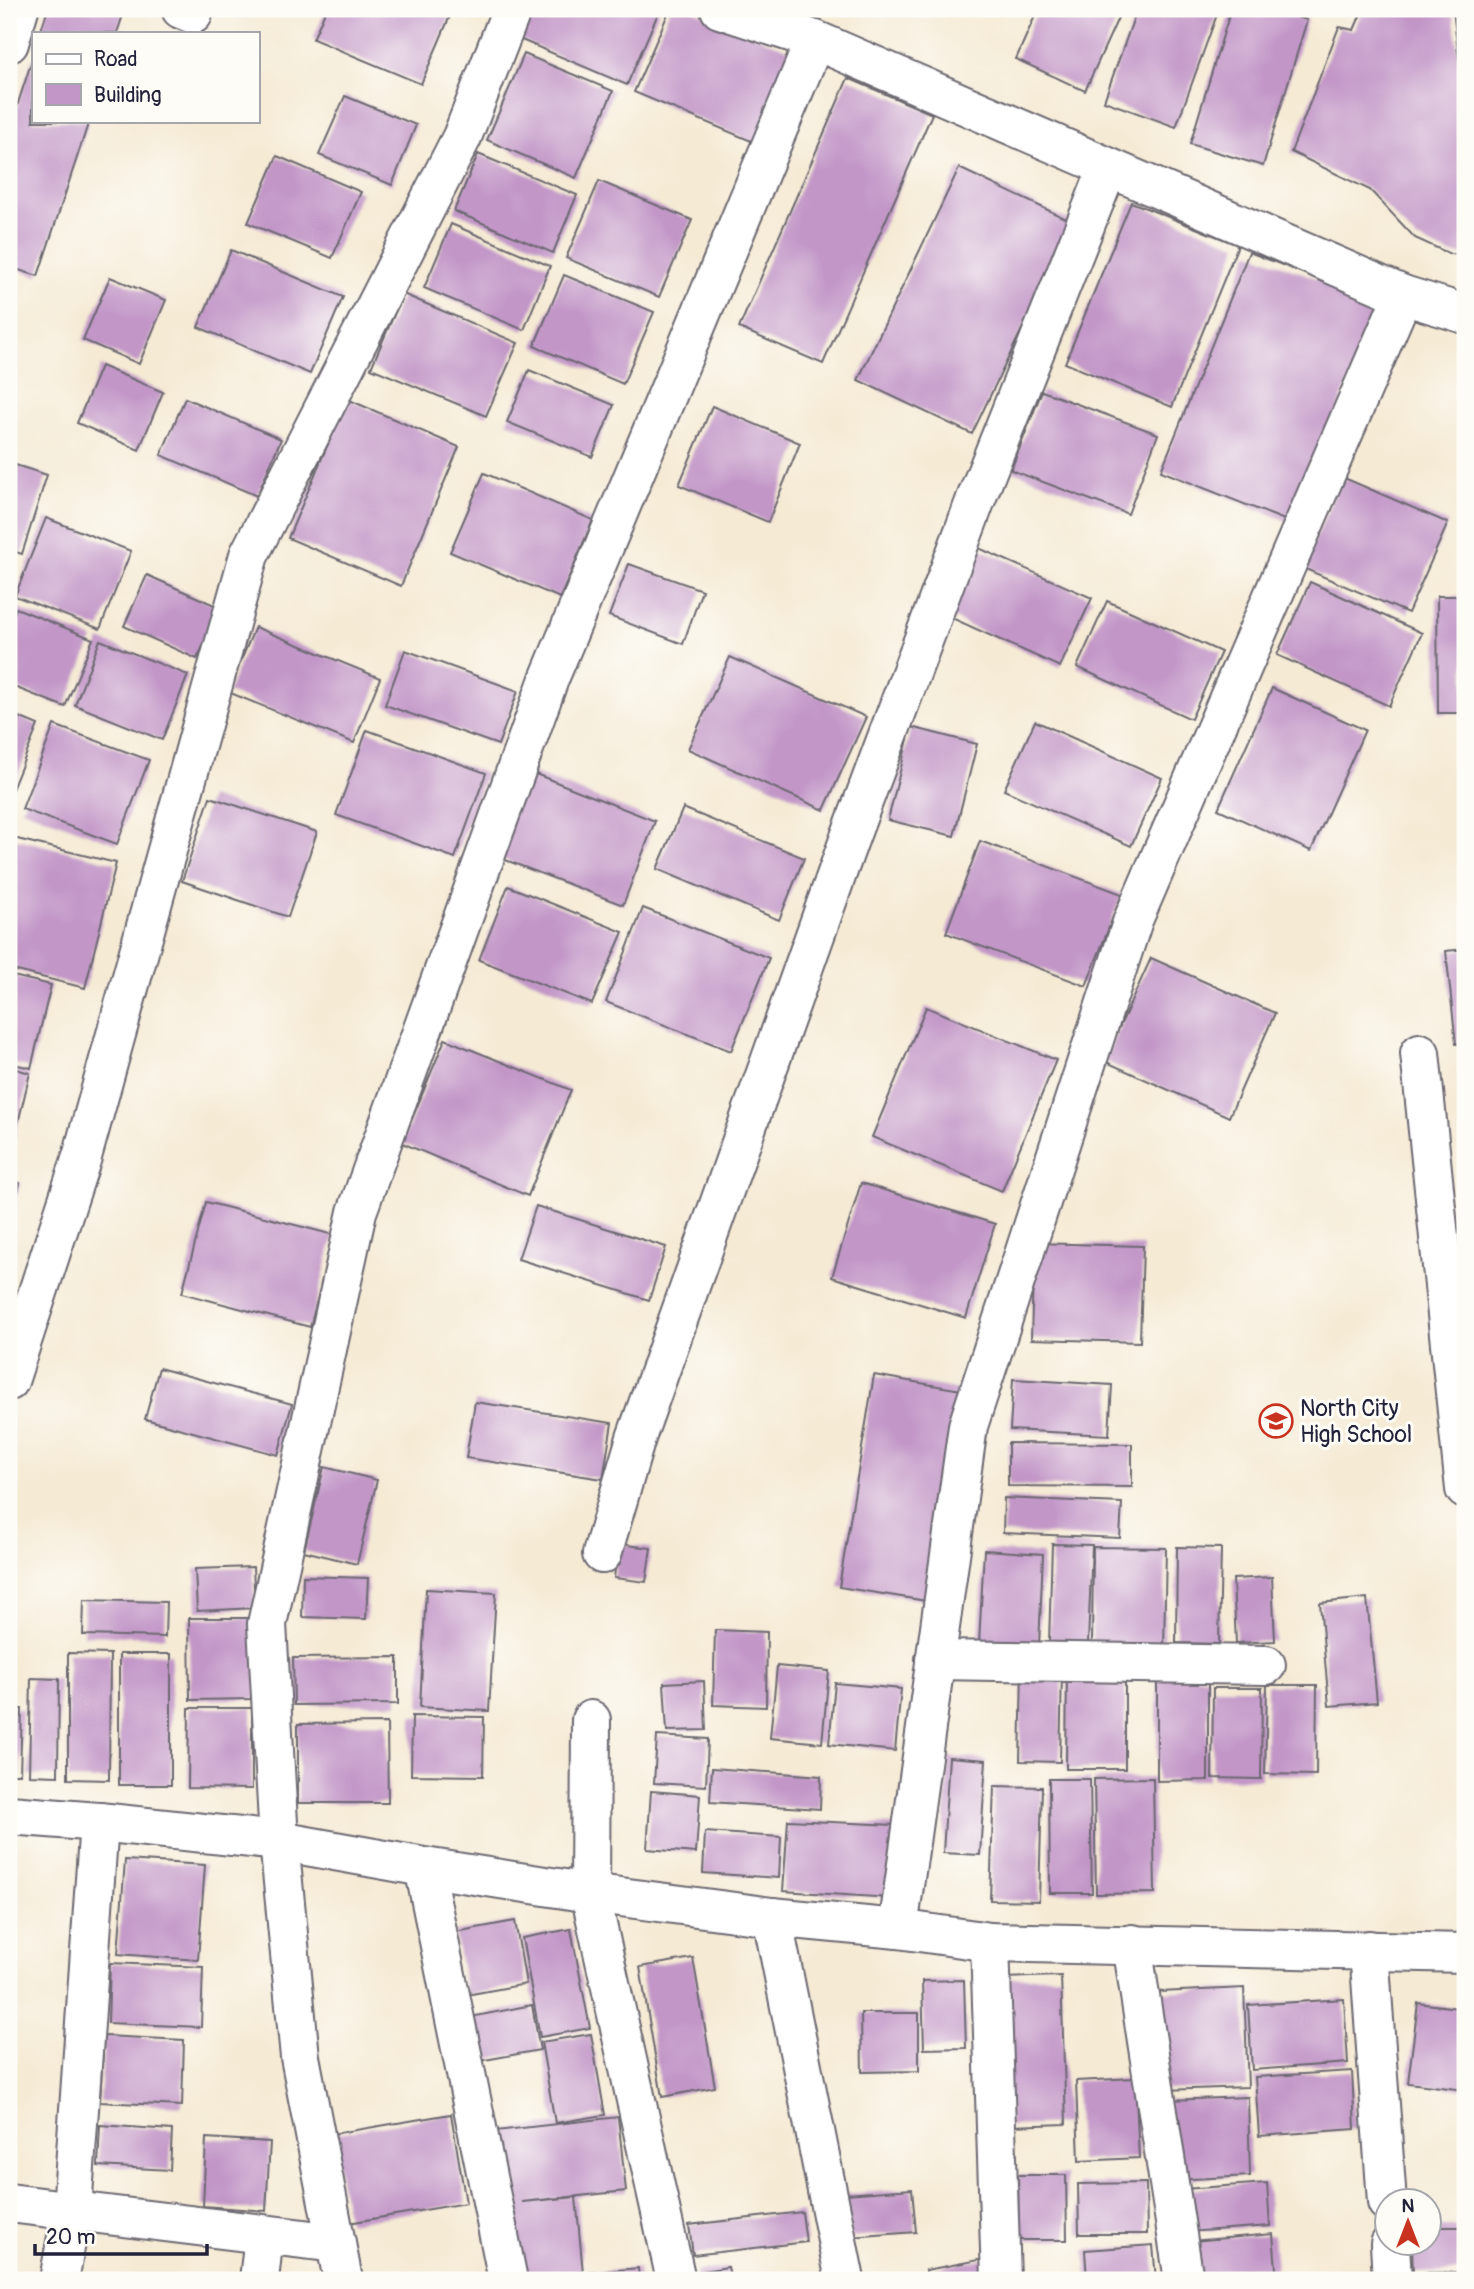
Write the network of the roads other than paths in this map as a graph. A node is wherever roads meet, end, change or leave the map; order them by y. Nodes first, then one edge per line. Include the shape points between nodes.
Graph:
1 (19, 9) edge
2 (512, 9) edge
3 (720, 9) edge
4 (815, 40) junction
5 (9, 43) edge
6 (1108, 168) junction
7 (1403, 295) junction
8 (1465, 314) edge
9 (1420, 1053) dead end
10 (1457, 1338) edge
11 (9, 1381) edge
12 (1465, 1489) edge
13 (601, 1554) dead end
14 (935, 1660) junction
15 (1266, 1665) dead end
16 (592, 1720) dead end
17 (9, 1815) edge
18 (99, 1822) junction
19 (279, 1841) junction
20 (424, 1867) junction
21 (590, 1893) junction
22 (772, 1917) junction
23 (898, 1929) junction
24 (990, 1942) junction
25 (1132, 1944) junction
26 (1369, 1950) junction
27 (1465, 1953) edge
28 (1386, 2188) edge
29 (9, 2203) edge
30 (72, 2210) junction
31 (264, 2235) junction
32 (336, 2243) junction
33 (1391, 2258) edge
34 (59, 2280) edge
35 (260, 2280) edge
36 (343, 2280) edge
37 (509, 2280) edge
38 (676, 2280) edge
39 (845, 2280) edge
40 (1001, 2280) edge
41 (1184, 2280) edge
42 (1392, 2280) edge

1 - 5 street
2 - 11 street via 462,136 249,555 82,1157
3 - 4 street
4 - 6 street
4 - 19 street via 549,679 357,1212 267,1624
6 - 7 street
6 - 13 street via 976,499 850,837 636,1438
7 - 8 street
7 - 14 street via 1133,920 968,1426
9 - 10 street
10 - 12 street
14 - 15 street
14 - 23 street
16 - 21 street
17 - 18 street
18 - 19 street
18 - 30 street
19 - 20 street
19 - 32 street via 300,2057
20 - 21 street
20 - 37 street
21 - 22 street
21 - 38 street
22 - 23 street
22 - 39 street
23 - 24 street
24 - 25 street
24 - 40 street
25 - 26 street
25 - 41 street
26 - 27 street
26 - 28 street
29 - 30 street
30 - 31 street
30 - 34 street
31 - 32 street
31 - 35 street
32 - 36 street
33 - 42 street

